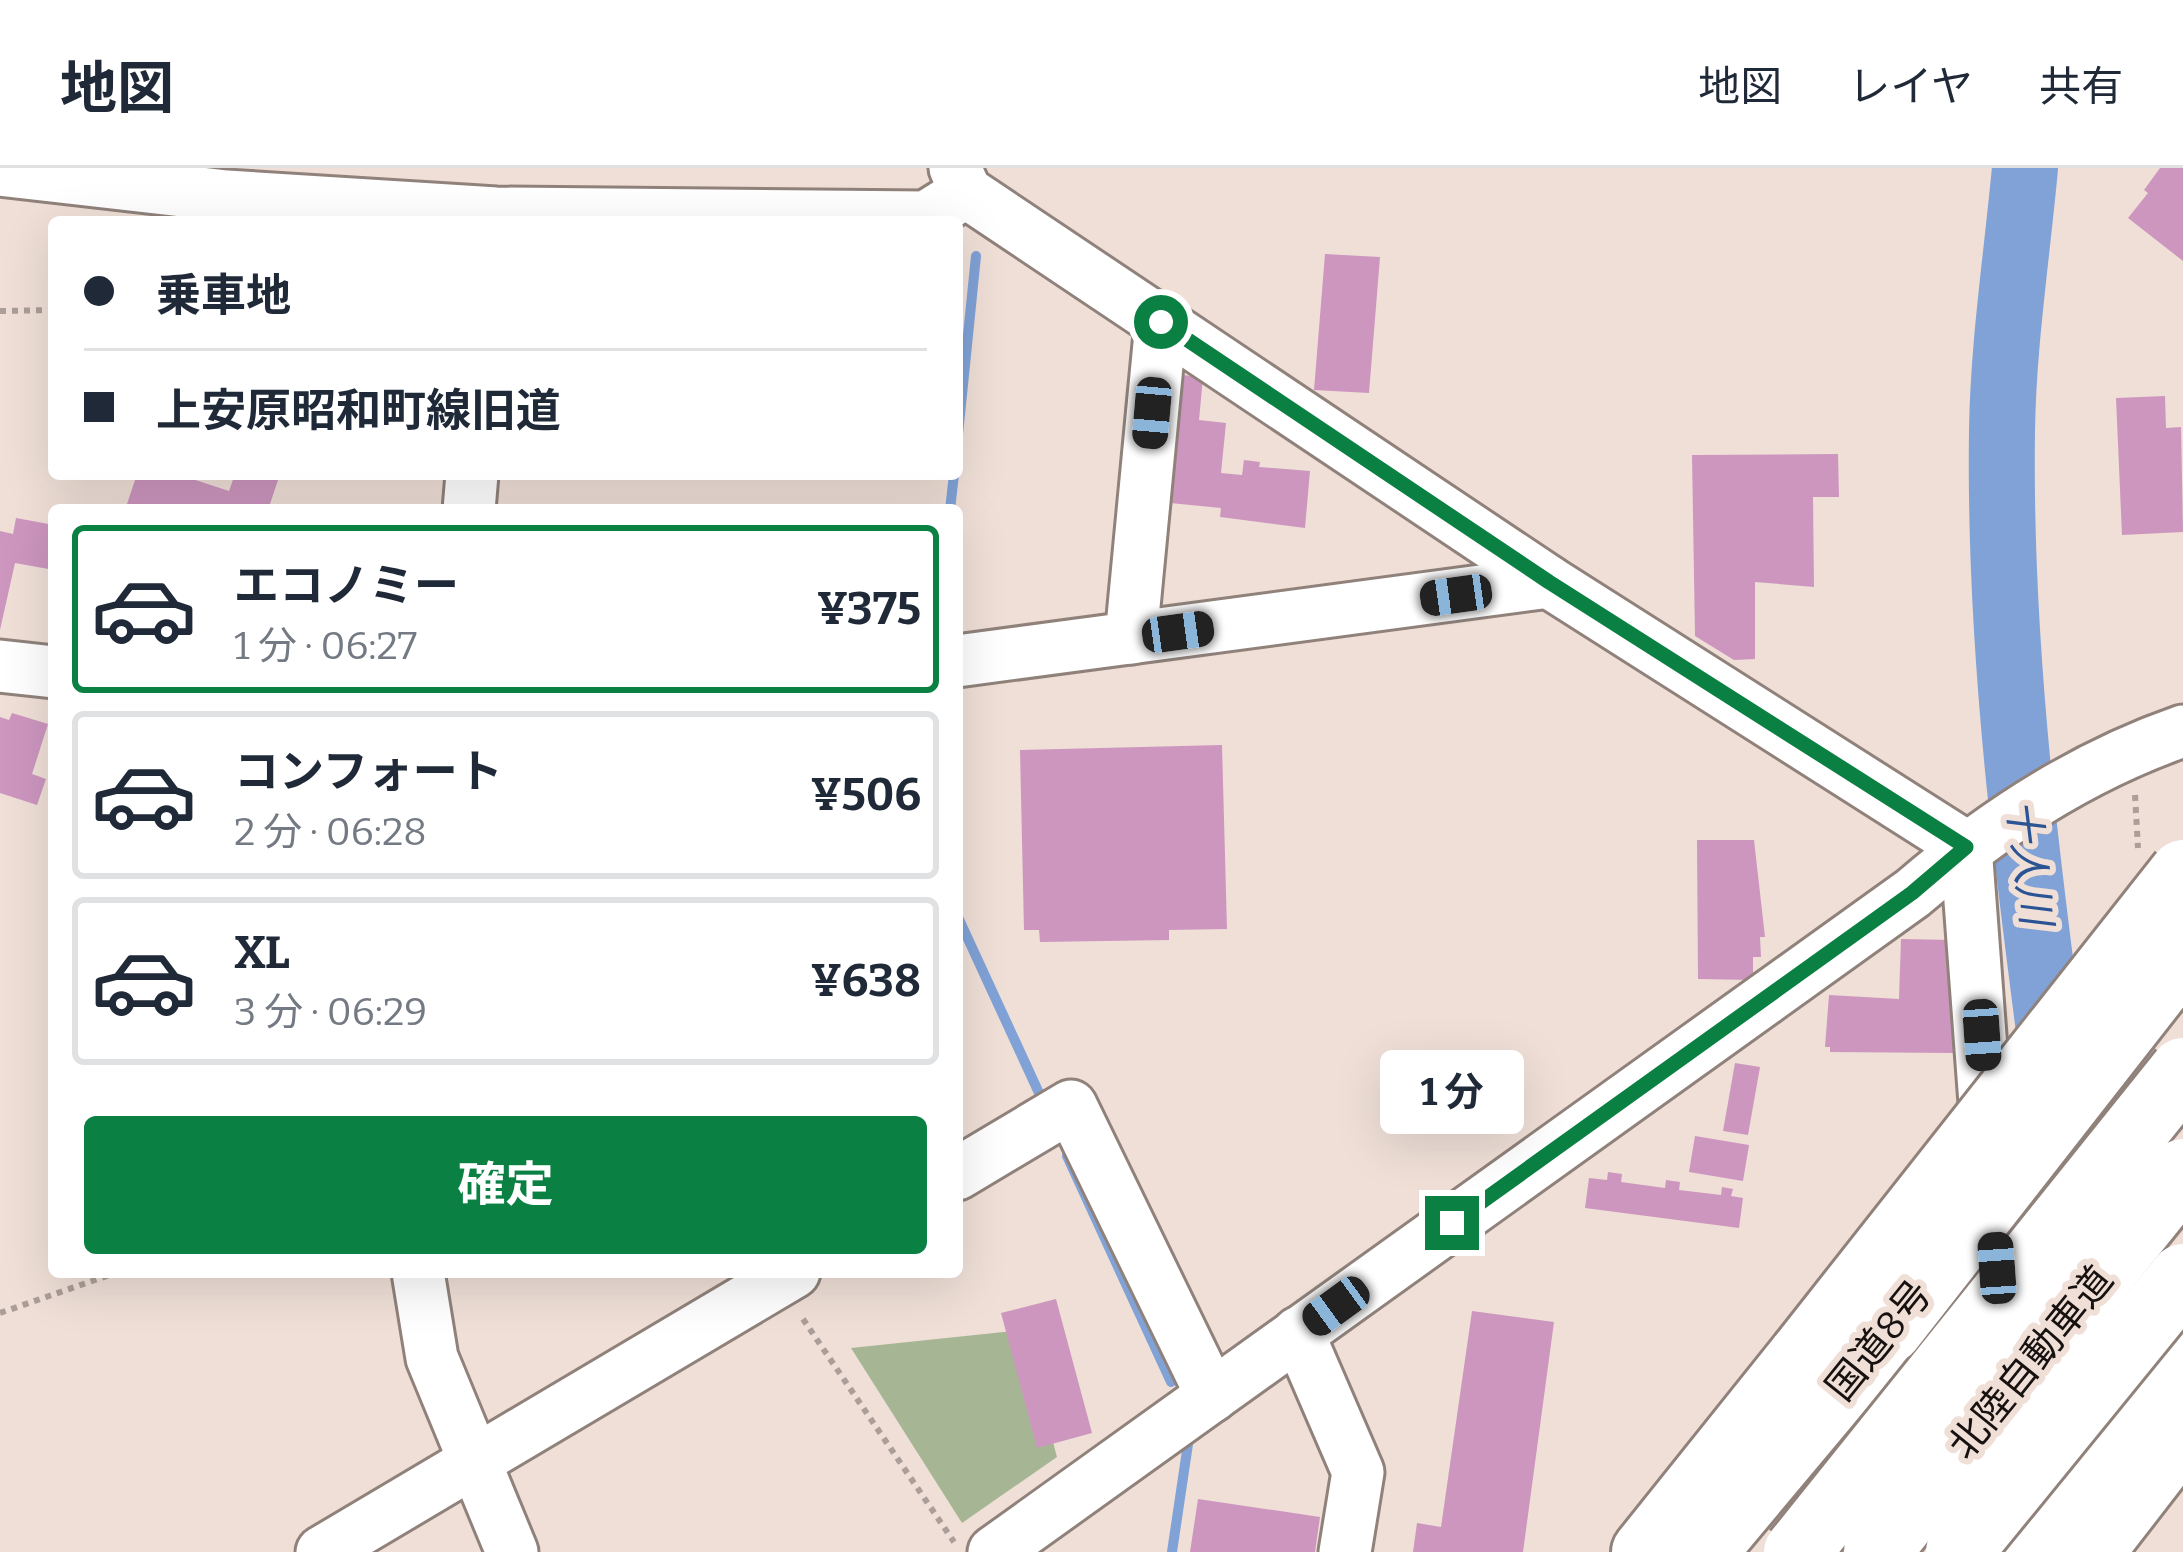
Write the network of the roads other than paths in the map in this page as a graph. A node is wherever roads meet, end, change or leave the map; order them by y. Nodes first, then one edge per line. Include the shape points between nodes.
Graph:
1 (0, 170) edge
2 (52, 172) edge
3 (960, 180) edge
4 (482, 216) edge
5 (927, 216) edge
6 (1161, 322) junction
7 (1549, 582) junction
8 (1131, 638) junction
9 (963, 660) edge
10 (0, 666) edge
11 (48, 671) edge
12 (2183, 730) edge
13 (1966, 847) junction
14 (2160, 866) edge
15 (2183, 954) edge
16 (2183, 1071) edge
17 (963, 1170) edge
18 (2183, 1172) edge
19 (2183, 1277) edge
20 (419, 1278) edge
21 (783, 1278) edge
22 (1298, 1334) junction
23 (2183, 1346) edge
24 (1211, 1396) junction
25 (2169, 1450) edge
26 (473, 1464) junction
27 (322, 1552) edge
28 (512, 1552) edge
29 (994, 1552) edge
30 (1345, 1552) edge
31 (1645, 1552) edge
32 (1702, 1552) edge
33 (1797, 1552) edge
34 (1877, 1552) edge
35 (1959, 1552) edge
36 (2019, 1552) edge
37 (2090, 1552) edge

1 - 2 street
2 - 4 street via 226,196
3 - 5 street
3 - 6 street
6 - 7 street
6 - 8 street
7 - 8 street
7 - 13 street
8 - 9 street
10 - 11 street
12 - 13 street via 2102,762
13 - 22 street
13 - 36 street
14 - 31 highway, bridge via 1802,1356
15 - 32 highway, 国道8号, bridge via 1889,1330
16 - 33 highway, 北陸自動車道, bridge
17 - 24 street via 1050,1119
18 - 34 highway, 北陸自動車道, bridge
19 - 35 highway, bridge
20 - 26 street via 433,1358
21 - 26 street
22 - 24 street
22 - 30 street via 1358,1472
23 - 36 highway
24 - 29 street
25 - 37 highway
26 - 27 street
26 - 28 street

